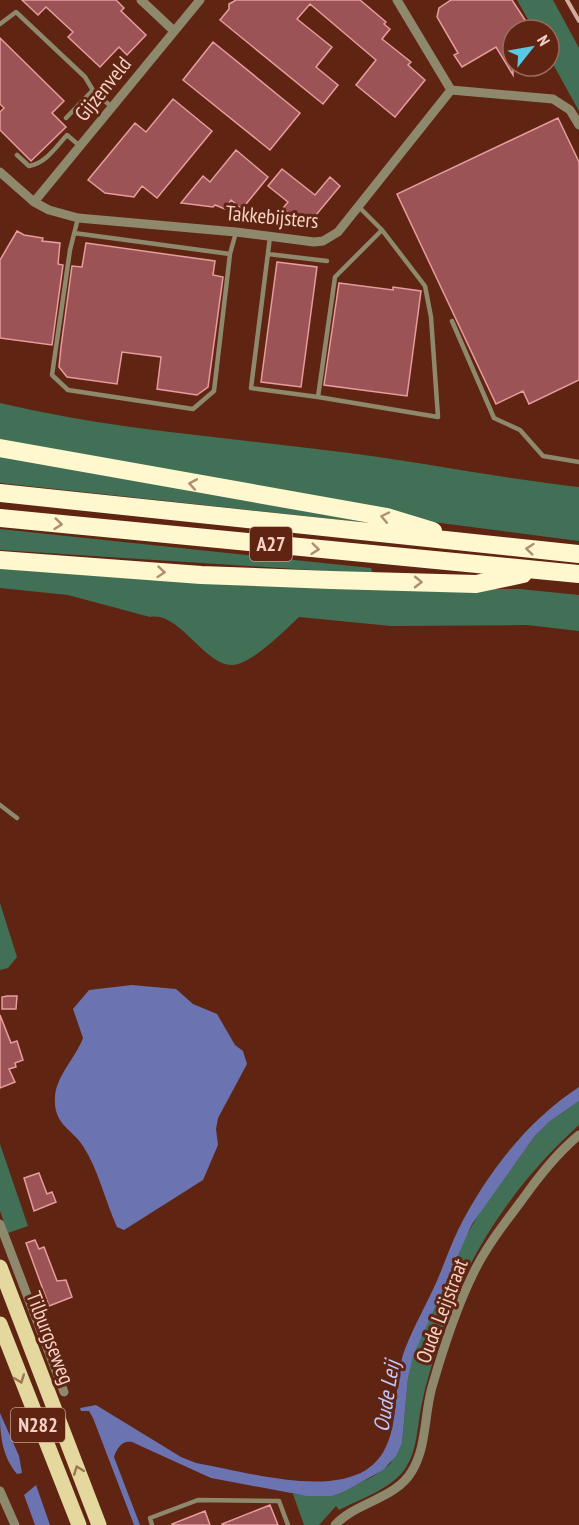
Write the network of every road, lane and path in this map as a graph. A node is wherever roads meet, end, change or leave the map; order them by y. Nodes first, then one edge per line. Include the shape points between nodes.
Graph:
1 (141, 0) edge
2 (200, 0) edge
3 (397, 0) edge
4 (0, 24) edge
5 (174, 31) junction
6 (93, 90) junction
7 (451, 90) junction
8 (112, 107) junction
9 (66, 118) dead end
10 (579, 125) edge
11 (80, 146) junction
12 (17, 155) dead end
13 (0, 172) edge
14 (34, 202) junction
15 (358, 206) junction
16 (78, 218) junction
17 (382, 230) junction
18 (236, 231) junction
19 (74, 233) junction
20 (270, 236) junction
21 (230, 254) junction
22 (268, 254) junction
23 (327, 261) dead end
24 (452, 321) dead end
25 (318, 397) junction
26 (0, 448) edge
27 (579, 462) edge
28 (0, 493) edge
29 (0, 518) edge
30 (481, 544) junction
31 (579, 554) edge
32 (0, 560) edge
33 (542, 571) junction
34 (579, 574) edge
35 (0, 806) edge
36 (16, 818) dead end
37 (579, 1135) edge
38 (0, 1224) edge
39 (0, 1267) edge
40 (0, 1324) edge
41 (64, 1392) dead end
42 (0, 1491) edge
43 (15, 1525) edge
44 (79, 1525) edge
45 (99, 1525) edge
46 (152, 1525) edge
47 (288, 1525) edge
48 (335, 1525) edge

1 - 5 street
2 - 5 street, Gijzenveld
3 - 7 street
4 - 6 lane via 16,12 85,77
5 - 8 street, Gijzenveld
6 - 8 lane
6 - 9 lane
7 - 10 street via 553,99 570,110
7 - 15 street, Takkebijsters
8 - 11 street, Gijzenveld
11 - 12 lane via 67,135 35,165 29,166
11 - 14 street, Gijzenveld
13 - 14 street, Takkebijsters
14 - 16 street, Takkebijsters
15 - 17 lane
15 - 20 street, Takkebijsters via 338,232 323,241
16 - 18 street, Takkebijsters
16 - 19 lane
17 - 25 lane via 335,277
17 - 25 lane via 425,286 438,417
18 - 20 street, Takkebijsters
18 - 21 lane
19 - 21 lane
19 - 21 lane via 52,375 68,390 193,409 214,391
20 - 22 lane
22 - 23 lane
22 - 25 lane via 251,388
24 - 27 lane via 494,418 520,430 543,456
30 -> 26 highway, A27 via 387,518
28 - 30 highway, A27
29 -> 33 highway, A27
31 -> 30 highway, A27
32 -> 33 highway, A27 via 201,575 465,583
33 - 34 highway, A27
35 - 36 lane
37 - 48 street, Oude Leijstraat via 544,1170 492,1240 472,1275 446,1341 431,1391 422,1448 411,1473 391,1492 342,1517
38 - 41 street, Tilburgseweg
45 -> 39 main road, Tilburgseweg / N282
40 -> 44 main road, Tilburgseweg / N282
42 - 43 street
46 - 47 lane via 150,1518 198,1500 265,1498 279,1501

